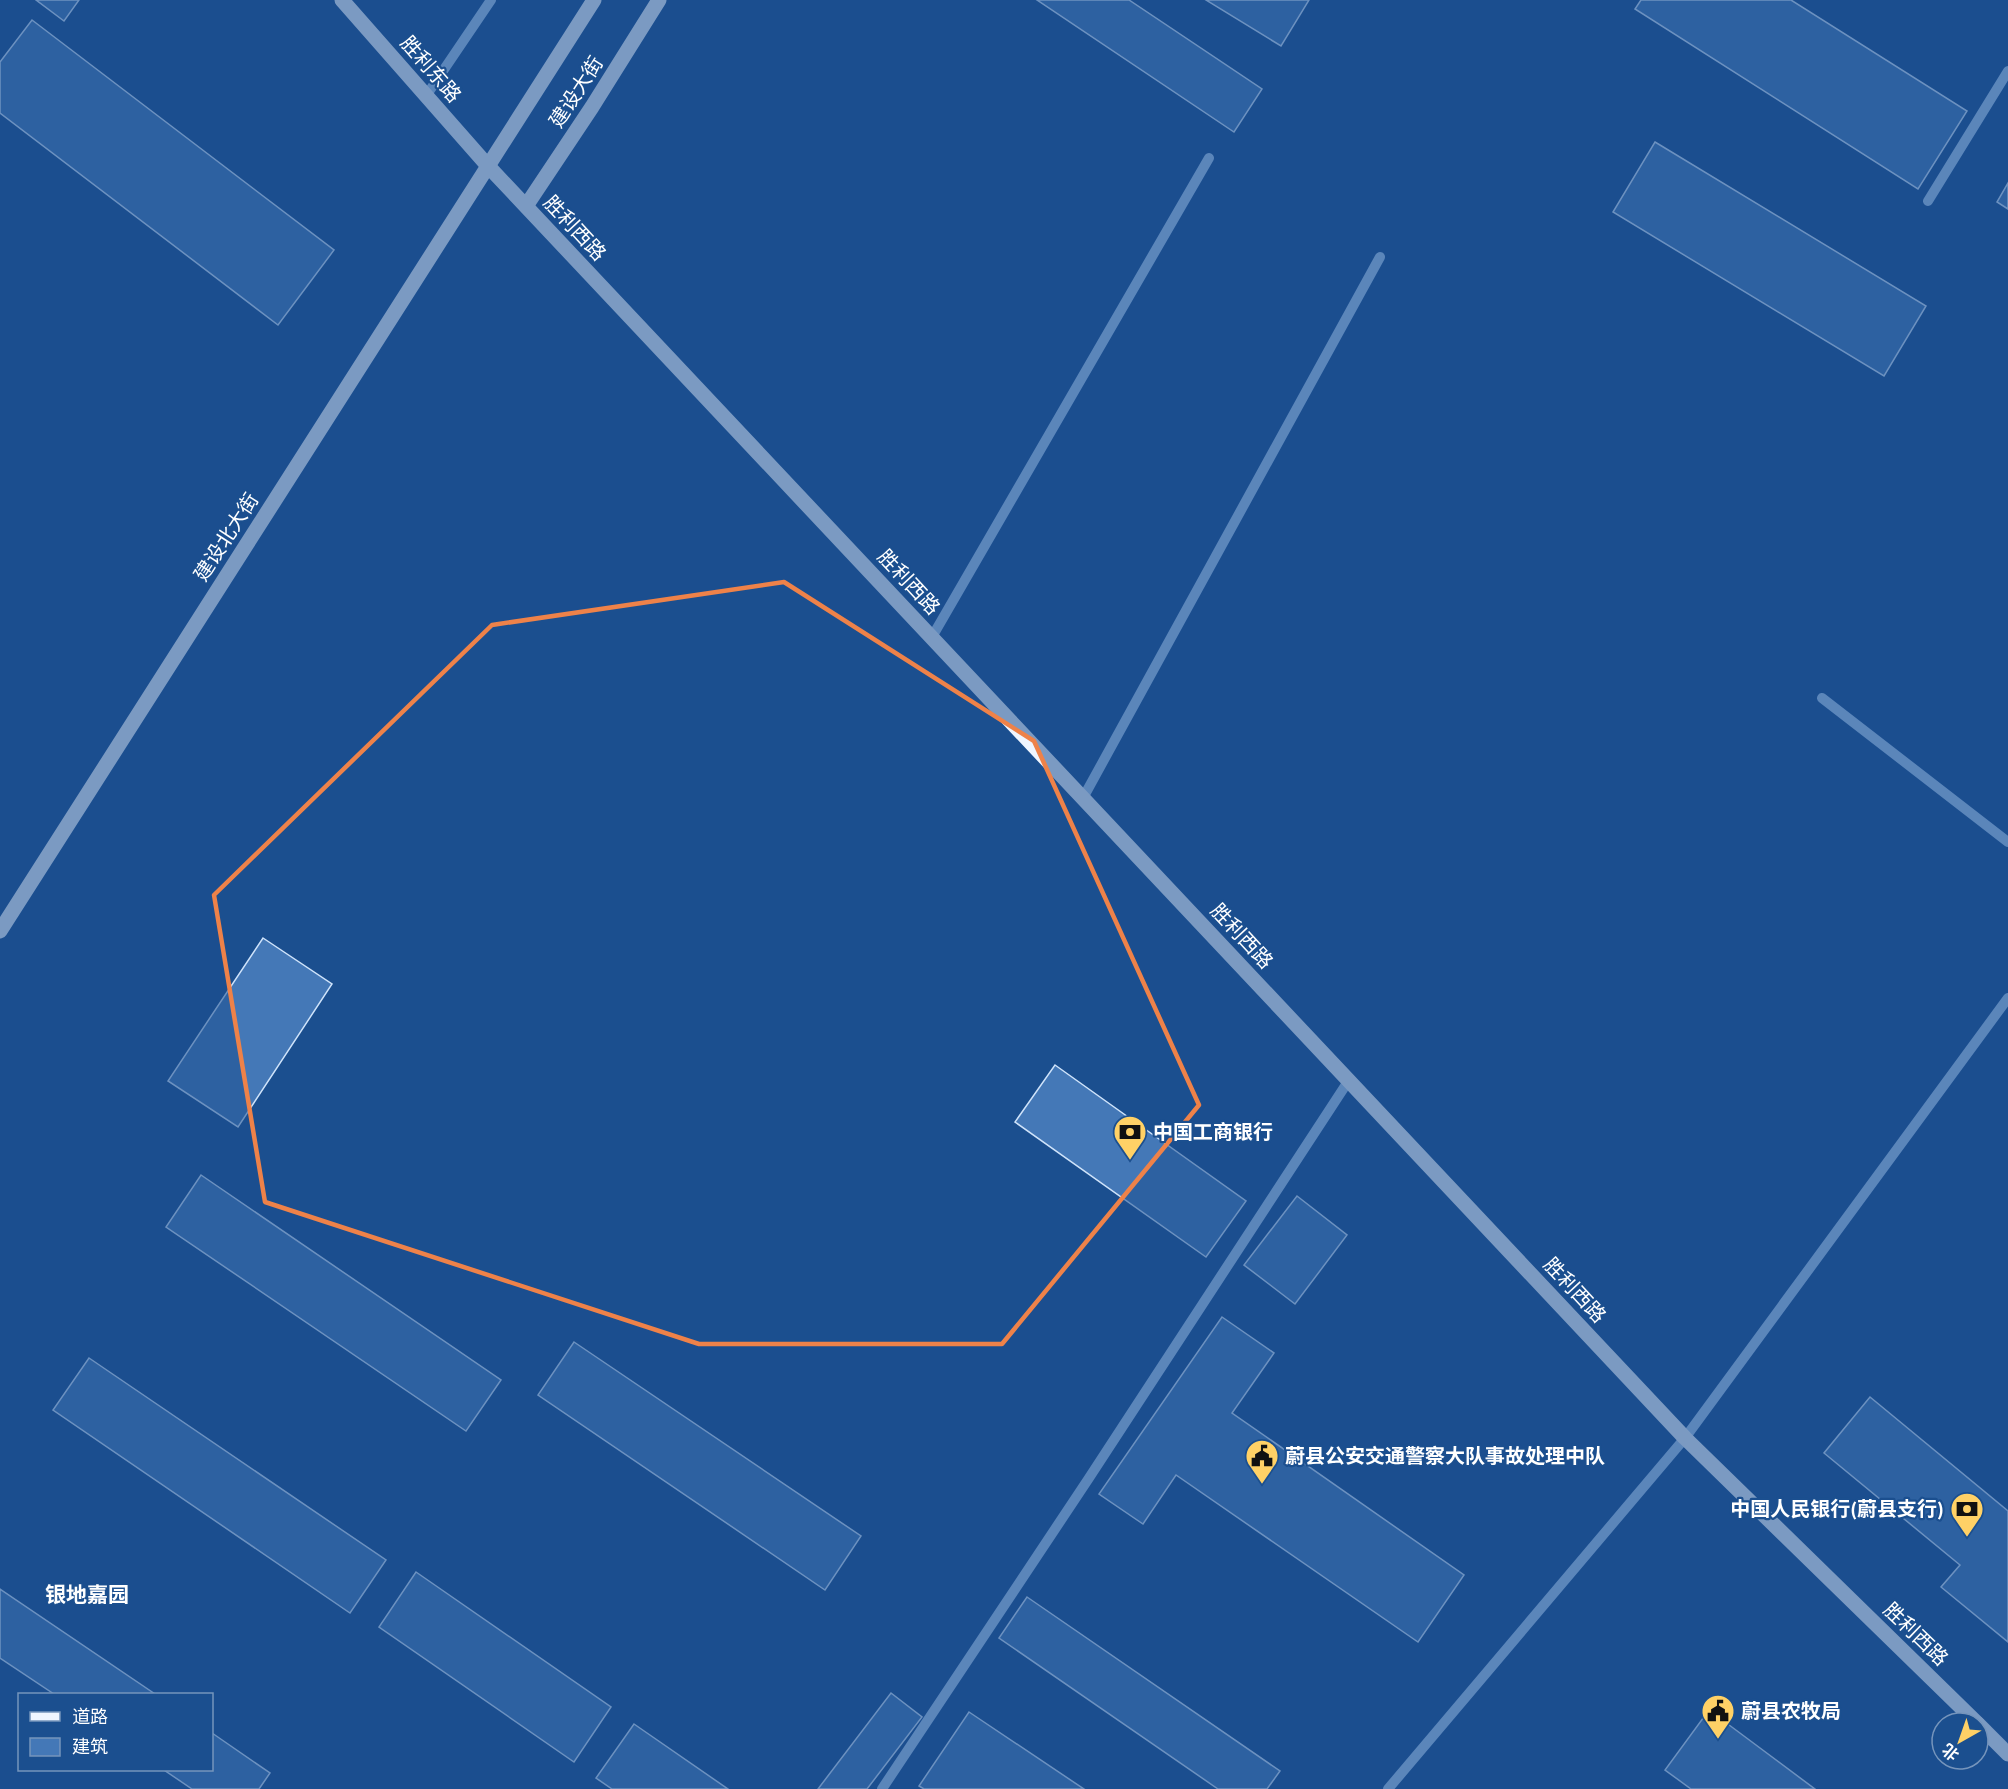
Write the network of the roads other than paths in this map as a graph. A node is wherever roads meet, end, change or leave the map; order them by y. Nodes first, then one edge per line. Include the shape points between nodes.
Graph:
1 (342, 0) edge
2 (491, 0) edge
3 (594, 0) edge
4 (659, 0) edge
5 (2008, 71) edge
6 (426, 96) junction
7 (1209, 158) dead end
8 (488, 166) junction
9 (1928, 201) dead end
10 (526, 206) junction
11 (1380, 257) dead end
12 (932, 637) junction
13 (1822, 698) dead end
14 (1083, 798) junction
15 (2008, 842) edge
16 (0, 931) edge
17 (2008, 998) edge
18 (1349, 1080) junction
19 (1685, 1437) junction
20 (1964, 1711) edge
21 (1990, 1737) edge
22 (2008, 1754) edge
23 (882, 1789) edge
24 (1388, 1789) edge

1 - 6 main road, 胜利东路
2 - 6 street
3 - 8 main road, 建设大街
4 - 10 main road, 建设大街
5 - 9 street
6 - 8 main road, 胜利东路
7 - 12 street
8 - 10 main road, 胜利西路
8 - 16 main road, 建设北大街
10 - 12 main road, 胜利西路
11 - 14 street
12 - 14 main road, 胜利西路
13 - 15 street
14 - 18 main road, 胜利西路
17 - 19 street
18 - 19 main road, 胜利西路
18 - 23 street
19 - 20 main road, 胜利西路
19 - 24 street
21 - 22 main road, 胜利西路

